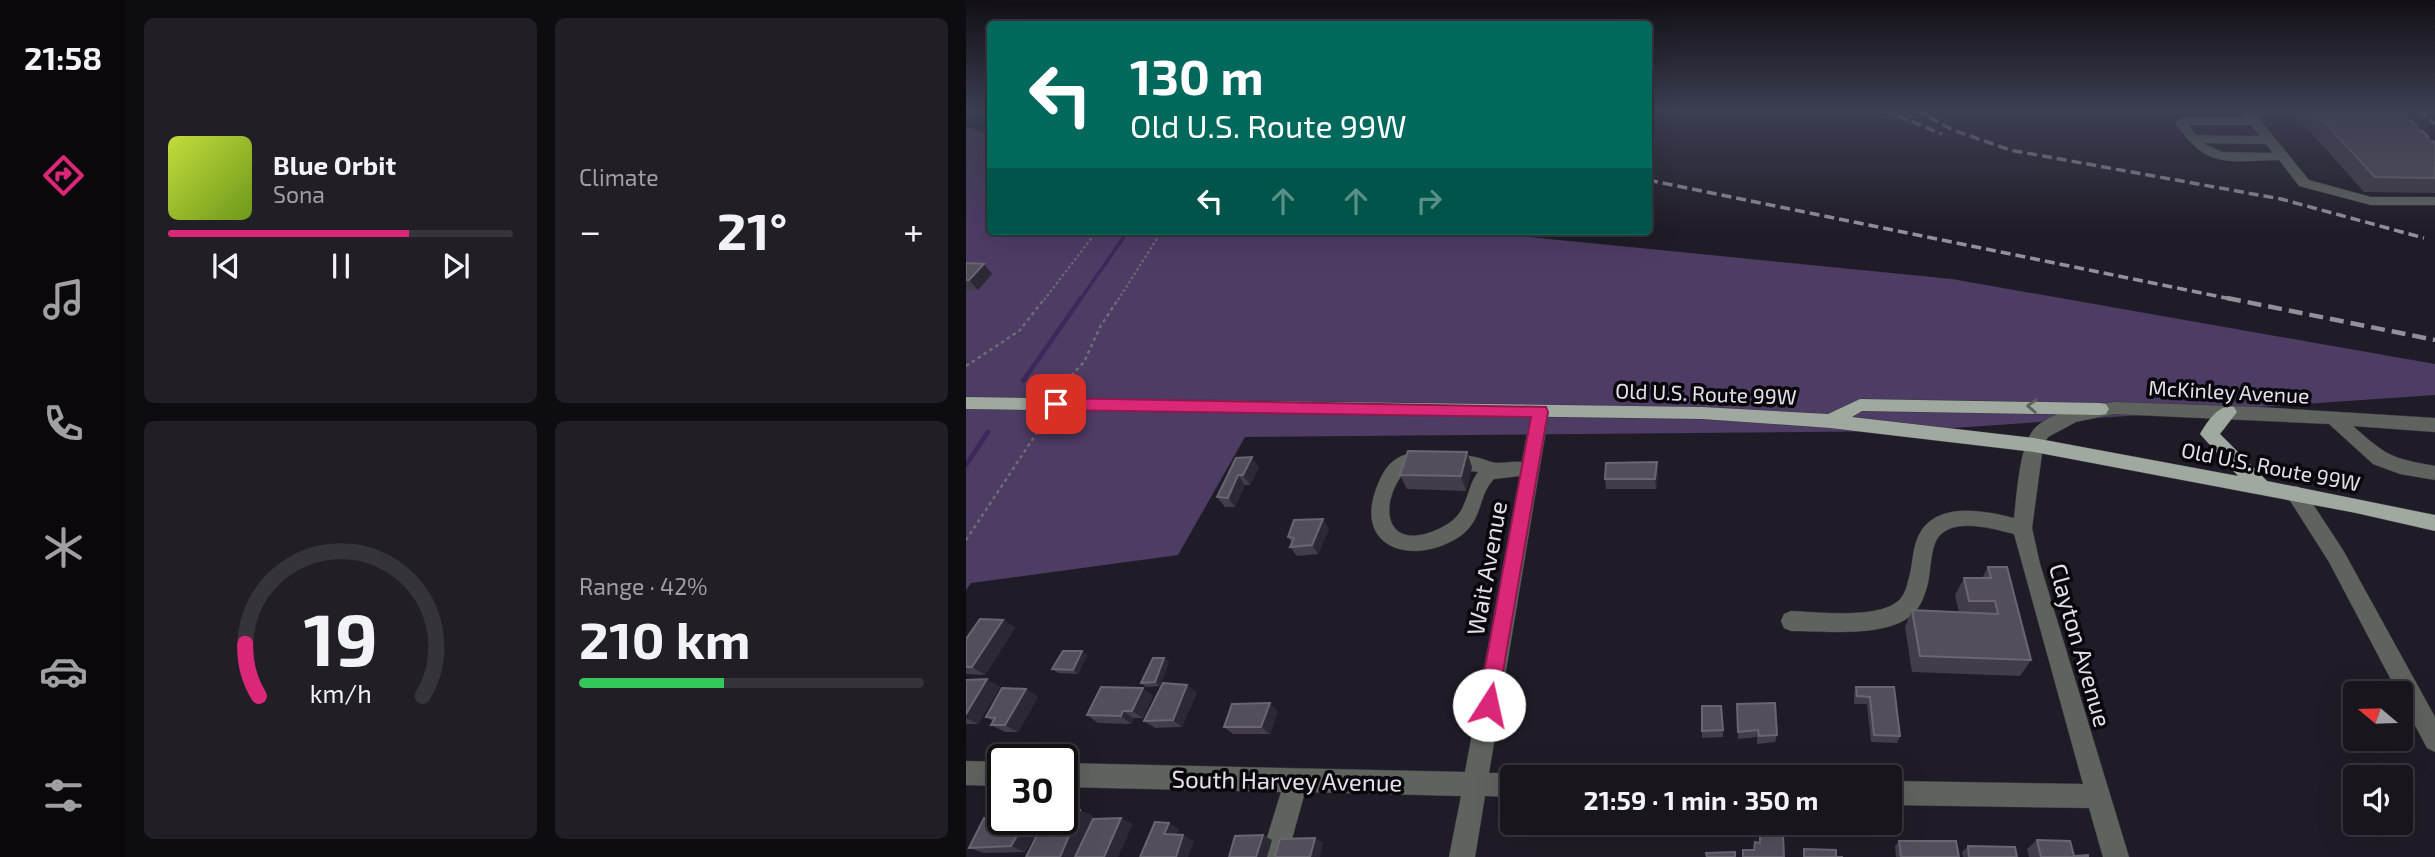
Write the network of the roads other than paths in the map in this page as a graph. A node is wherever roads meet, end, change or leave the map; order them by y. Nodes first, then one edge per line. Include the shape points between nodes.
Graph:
1 (2203, 150) edge
2 (2278, 150) edge
3 (2283, 156) junction
4 (2435, 201) edge
5 (966, 403) edge
6 (2100, 409) junction
7 (1540, 412) junction
8 (2228, 412) junction
9 (2334, 419) junction
10 (1830, 421) junction
11 (2435, 425) edge
12 (2034, 445) junction
13 (1530, 468) junction
14 (1495, 470) junction
15 (2435, 473) edge
16 (2261, 487) junction
17 (2296, 494) junction
18 (2435, 523) edge
19 (2022, 527) junction
20 (1791, 621) dead end
21 (2435, 740) edge
22 (966, 773) edge
23 (987, 774) edge
24 (1078, 775) edge
25 (1297, 780) junction
26 (1475, 784) junction
27 (1500, 785) edge
28 (1902, 793) edge
29 (2097, 796) junction
30 (1274, 857) edge
31 (1462, 857) edge
32 (2116, 857) edge

1 - 3 street via 2222,156
2 - 3 street
3 - 4 street via 2304,183 2371,201
5 - 7 main road, Old U.S. Route 99W
6 - 8 street, McKinley Avenue
6 -> 10 main road via 1860,405
6 - 12 street, McKinley Avenue via 2056,424 2042,432
7 - 10 main road, Old U.S. Route 99W via 1702,413
7 - 13 street, Wait Avenue
8 - 9 street, McKinley Avenue
8 - 16 main road via 2209,435
9 - 11 street, McKinley Avenue
9 - 15 street via 2379,459
10 - 12 main road, Old U.S. Route 99W
12 - 16 main road, Old U.S. Route 99W
12 - 19 street, Clayton Avenue
13 - 14 street
13 - 26 street, Wait Avenue
14 - 14 street via 1479,484 1473,507 1459,528 1417,543 1400,543 1388,536 1382,505 1395,469 1404,462 1476,463
16 - 17 main road, Old U.S. Route 99W
17 - 18 main road, Old U.S. Route 99W
17 - 21 street via 2336,556
19 - 20 street via 1990,520 1935,527 1928,536 1912,601 1900,611 1873,620
19 - 29 street, Clayton Avenue
22 - 23 street
24 - 25 street, South Harvey Avenue
25 - 26 street, South Harvey Avenue
25 - 30 street
26 - 27 street, South Harvey Avenue
26 - 31 street, Wait Avenue
28 - 29 street
29 - 32 street, Clayton Avenue

